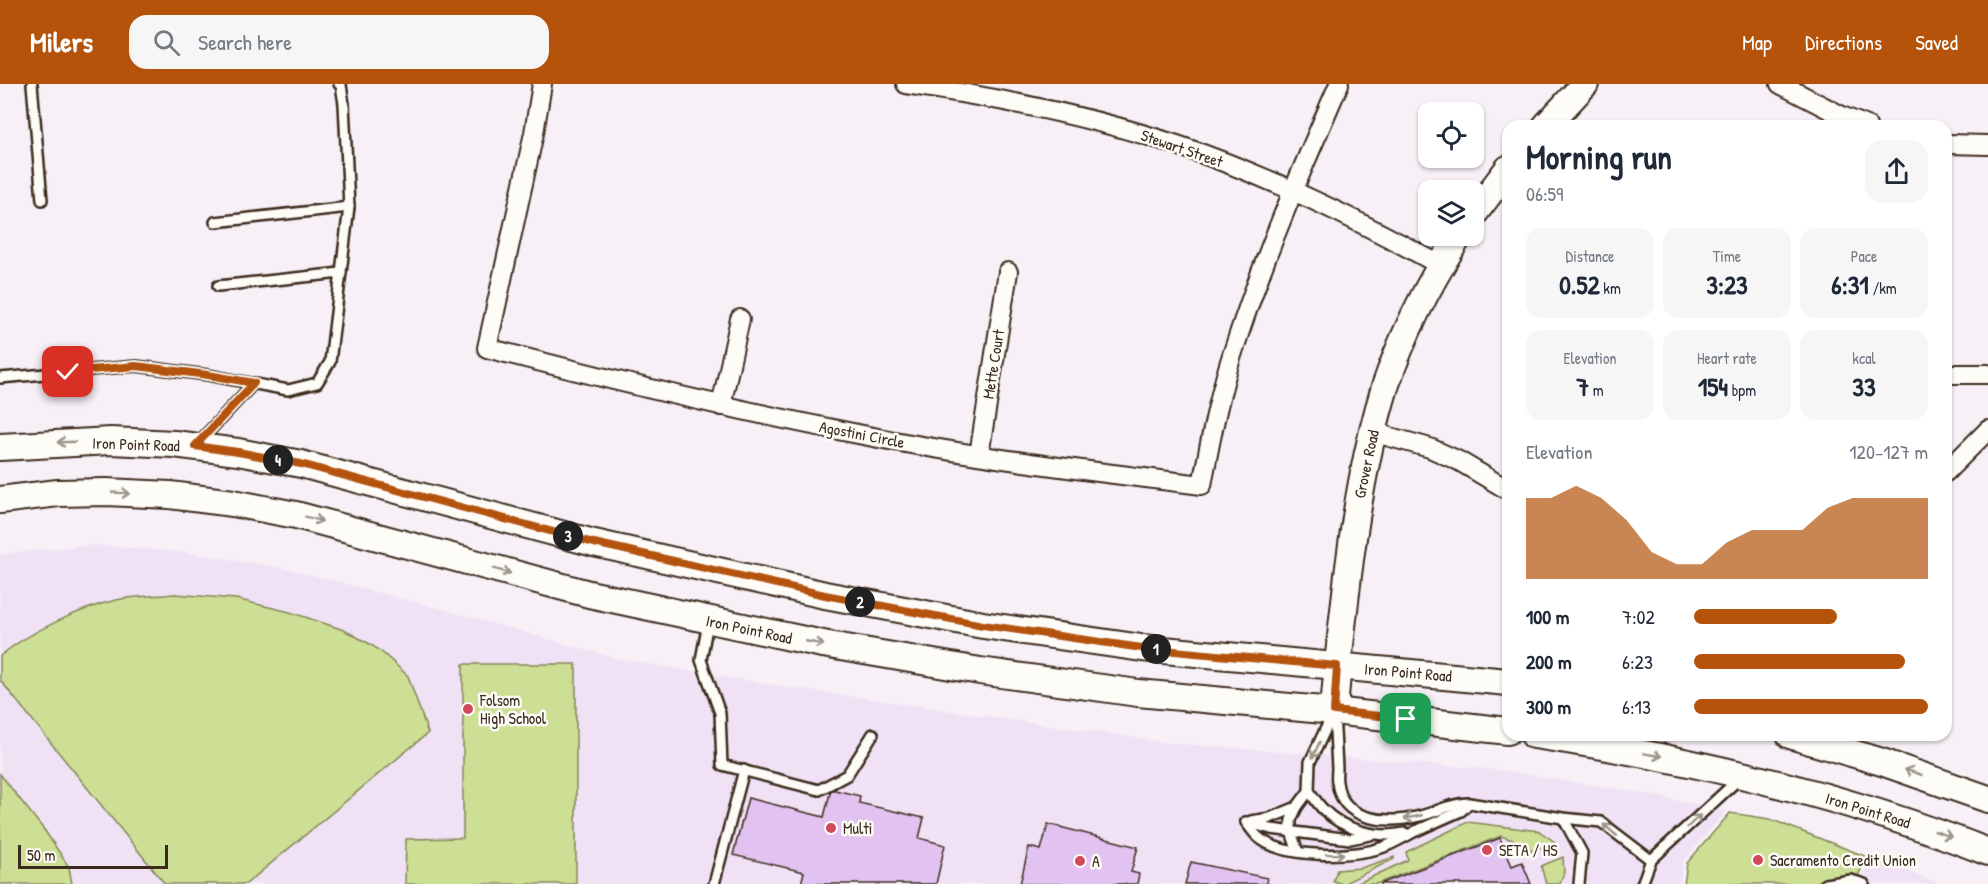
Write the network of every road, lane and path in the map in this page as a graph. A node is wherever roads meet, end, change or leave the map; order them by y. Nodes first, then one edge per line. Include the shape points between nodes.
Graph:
1 (32, 84) edge
2 (339, 84) edge
3 (542, 84) edge
4 (906, 84) edge
5 (1339, 84) edge
6 (1585, 84) edge
7 (1780, 84) edge
8 (1552, 120) edge
9 (1852, 120) edge
10 (1952, 144) edge
11 (1988, 145) edge
12 (1502, 183) edge
13 (1292, 190) junction
14 (42, 200) dead end
15 (1484, 202) edge
16 (349, 207) junction
17 (215, 222) dead end
18 (1452, 246) edge
19 (1440, 265) junction
20 (1008, 272) dead end
21 (341, 273) junction
22 (218, 286) dead end
23 (740, 319) dead end
24 (1952, 374) edge
25 (1988, 374) edge
26 (0, 378) edge
27 (254, 383) junction
28 (721, 406) junction
29 (1988, 430) edge
30 (1372, 432) junction
31 (195, 446) junction
32 (0, 447) edge
33 (979, 455) junction
34 (1952, 466) edge
35 (1502, 486) edge
36 (0, 500) edge
37 (708, 620) junction
38 (1337, 666) junction
39 (1502, 681) edge
40 (1334, 711) junction
41 (1502, 730) edge
42 (873, 734) dead end
43 (1568, 741) edge
44 (1810, 741) edge
45 (744, 770) junction
46 (1743, 776) junction
47 (1309, 791) junction
48 (1988, 799) edge
49 (1469, 803) junction
50 (1297, 807) junction
51 (1563, 818) junction
52 (1245, 822) junction
53 (1422, 828) junction
54 (1291, 832) junction
55 (1372, 835) junction
56 (1298, 852) junction
57 (1988, 852) edge
58 (1651, 860) junction
59 (714, 884) edge
60 (1579, 884) edge
61 (1642, 884) edge
62 (1825, 884) edge
63 (1864, 884) edge

1 - 14 lane
2 - 16 lane via 344,104
3 - 28 street, Agostini Circle via 487,348
4 - 13 street, Stewart Street via 1088,118 1180,146
5 - 13 street
6 - 8 main road
7 - 9 street
10 - 11 street
12 - 15 main road
13 - 19 street, Stewart Street via 1356,219
13 - 33 street, Agostini Circle via 1235,343 1202,485
16 - 17 lane
16 - 21 lane
18 - 19 main road, Grover Road
19 - 30 main road, Grover Road via 1402,342
20 - 33 street, Mette Court
21 - 22 lane
21 - 27 lane via 330,362 317,383 288,390
23 - 28 street
24 - 25 street
26 - 27 lane via 136,366
27 - 31 lane
28 - 33 street, Agostini Circle
29 - 34 street
30 - 35 street via 1430,448
30 - 38 main road, Grover Road via 1360,488
31 -> 32 main road, Iron Point Road via 111,441
31 - 38 main road, Iron Point Road via 301,464 594,543 825,595 983,625 1142,648
36 -> 37 main road, Iron Point Road via 106,492 233,503 296,514 523,577
37 -> 40 main road, Iron Point Road via 980,671 1138,693
37 - 45 lane via 701,660 720,713 722,765
38 - 39 main road, Iron Point Road
38 - 40 main road, Grover Road
40 - 41 main road, Iron Point Road
40 -> 47 lane via 1310,762
49 -> 40 lane via 1455,803 1394,821 1349,808 1336,783
42 - 45 lane via 847,775 819,790
43 -> 46 main road, Iron Point Road
48 -> 44 main road
45 - 59 lane
46 -> 57 main road, Iron Point Road via 1890,816
58 -> 46 lane
47 - 50 lane
47 - 55 lane via 1324,811
49 - 51 lane
49 - 53 lane via 1461,811
50 - 52 lane via 1270,818
50 - 54 lane
58 -> 51 lane via 1601,822
51 - 60 lane via 1582,852
52 - 54 lane
52 - 56 lane via 1258,838
53 - 55 lane via 1398,835
56 -> 53 lane via 1352,854 1383,847
54 - 55 lane via 1350,839
54 - 56 lane
58 - 61 lane
62 - 63 lane via 1851,880

